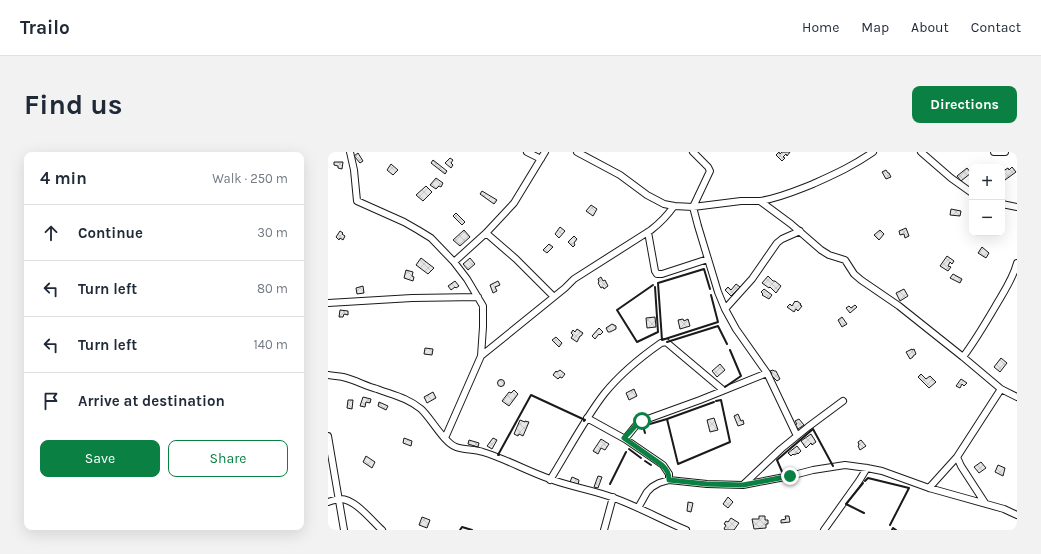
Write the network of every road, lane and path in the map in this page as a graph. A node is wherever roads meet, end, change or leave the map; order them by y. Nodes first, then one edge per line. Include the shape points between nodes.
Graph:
1 (350, 152) edge
2 (527, 152) edge
3 (545, 152) edge
4 (577, 152) edge
5 (693, 152) edge
6 (873, 152) edge
7 (921, 152) edge
8 (994, 152) edge
9 (1005, 152) edge
10 (541, 159) junction
11 (969, 191) edge
12 (760, 201) junction
13 (1005, 205) edge
14 (674, 206) junction
15 (693, 207) junction
16 (1017, 207) edge
17 (800, 231) junction
18 (648, 232) junction
19 (486, 233) junction
20 (708, 259) junction
21 (454, 262) junction
22 (1017, 263) edge
23 (478, 297) junction
24 (554, 297) junction
25 (328, 303) edge
26 (725, 309) junction
27 (481, 356) junction
28 (963, 357) junction
29 (767, 373) junction
30 (328, 375) edge
31 (1001, 389) junction
32 (723, 390) junction
33 (1017, 397) edge
34 (843, 401) dead end
35 (587, 418) junction
36 (328, 436) edge
37 (797, 436) junction
38 (445, 438) junction
39 (624, 438) junction
40 (957, 457) junction
41 (867, 468) junction
42 (550, 480) junction
43 (669, 480) junction
44 (743, 485) junction
45 (929, 488) junction
46 (613, 497) junction
47 (339, 498) junction
48 (328, 502) edge
49 (985, 503) junction
50 (638, 508) junction
51 (1017, 515) edge
52 (344, 530) edge
53 (382, 530) edge
54 (604, 530) edge
55 (686, 530) edge
56 (824, 530) edge

1 - 21 street via 357,201 398,219 431,238
2 - 10 street
3 - 10 street
4 - 14 street via 620,174 647,195
5 - 15 street via 710,171
6 - 12 street via 841,172 777,198
7 - 11 street
8 - 9 street
10 - 19 street via 514,203
12 - 15 street
12 - 17 street
13 - 16 street
14 - 15 street
14 - 18 street via 664,219
15 - 20 street
17 - 26 street via 777,243 752,279
17 - 28 street via 821,250 845,260 861,280
18 - 20 street via 655,271 658,274
18 - 24 street via 586,270
19 - 21 street
19 - 24 street
20 - 26 street
21 - 23 street
22 - 28 street via 1006,288
23 - 25 street
23 - 27 street via 483,306
24 - 27 street
26 - 29 street
27 - 38 street
28 - 31 street
29 - 32 street
29 - 37 street
30 - 38 street via 351,380 408,400 427,415
31 - 33 street
31 - 40 street
32 - 35 street via 663,342 625,372 605,393
32 - 39 street via 642,421
34 - 37 street
35 - 39 street
35 - 42 street
36 - 47 street
37 - 44 street
38 - 42 street via 455,447 482,451
39 - 43 street via 662,465 669,474
40 - 45 street
40 - 49 street
41 - 44 street via 845,466 813,470
41 - 45 street
41 - 56 street
42 - 46 street
43 - 44 street
43 - 50 street via 652,487
45 - 49 street
46 - 50 street
46 - 54 street
47 - 48 street
47 - 52 street
47 - 53 street via 352,503
49 - 51 street
50 - 55 street

